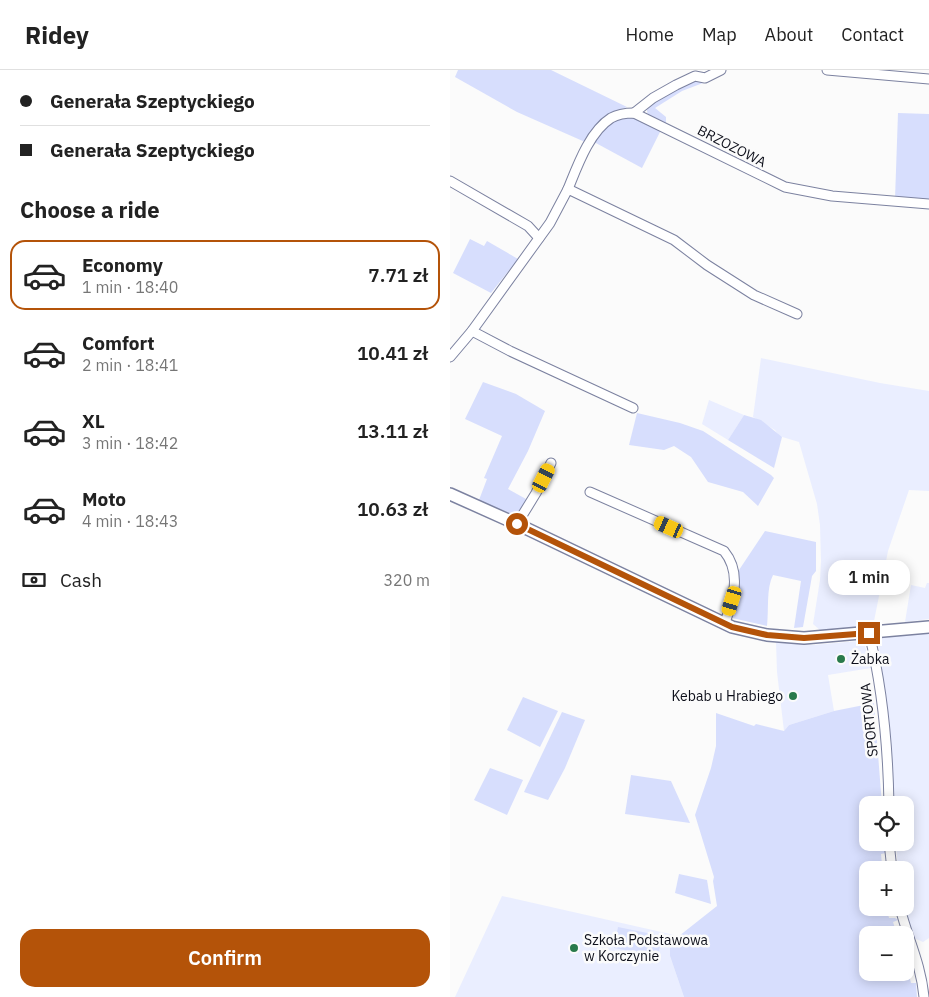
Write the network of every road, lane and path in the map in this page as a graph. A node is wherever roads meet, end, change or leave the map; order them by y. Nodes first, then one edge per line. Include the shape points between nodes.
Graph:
1 (721, 70) edge
2 (827, 70) edge
3 (929, 79) edge
4 (634, 113) junction
5 (450, 181) edge
6 (568, 189) junction
7 (929, 204) edge
8 (539, 238) junction
9 (797, 314) dead end
10 (472, 331) junction
11 (450, 357) edge
12 (633, 408) dead end
13 (551, 463) dead end
14 (590, 492) dead end
15 (450, 494) edge
16 (517, 524) junction
17 (725, 623) junction
18 (929, 627) edge
19 (869, 633) junction
20 (889, 796) edge
21 (902, 916) edge
22 (924, 997) edge

1 - 4 street via 705,78 695,76 676,85
2 - 3 street
4 - 6 street via 610,118 599,129
4 - 7 street, BRZOZOWA via 785,187 832,196
5 - 8 street via 528,226
6 - 8 street
6 - 9 street via 674,240 754,295
8 - 10 street
10 - 11 street
10 - 12 street
13 - 16 street
14 - 17 street via 724,551 735,571 732,601
15 - 16 main road
16 - 17 main road
17 - 19 main road via 767,635 804,638
18 - 19 main road
19 - 20 street, SPORTOWA via 886,722
21 - 22 street via 918,962

